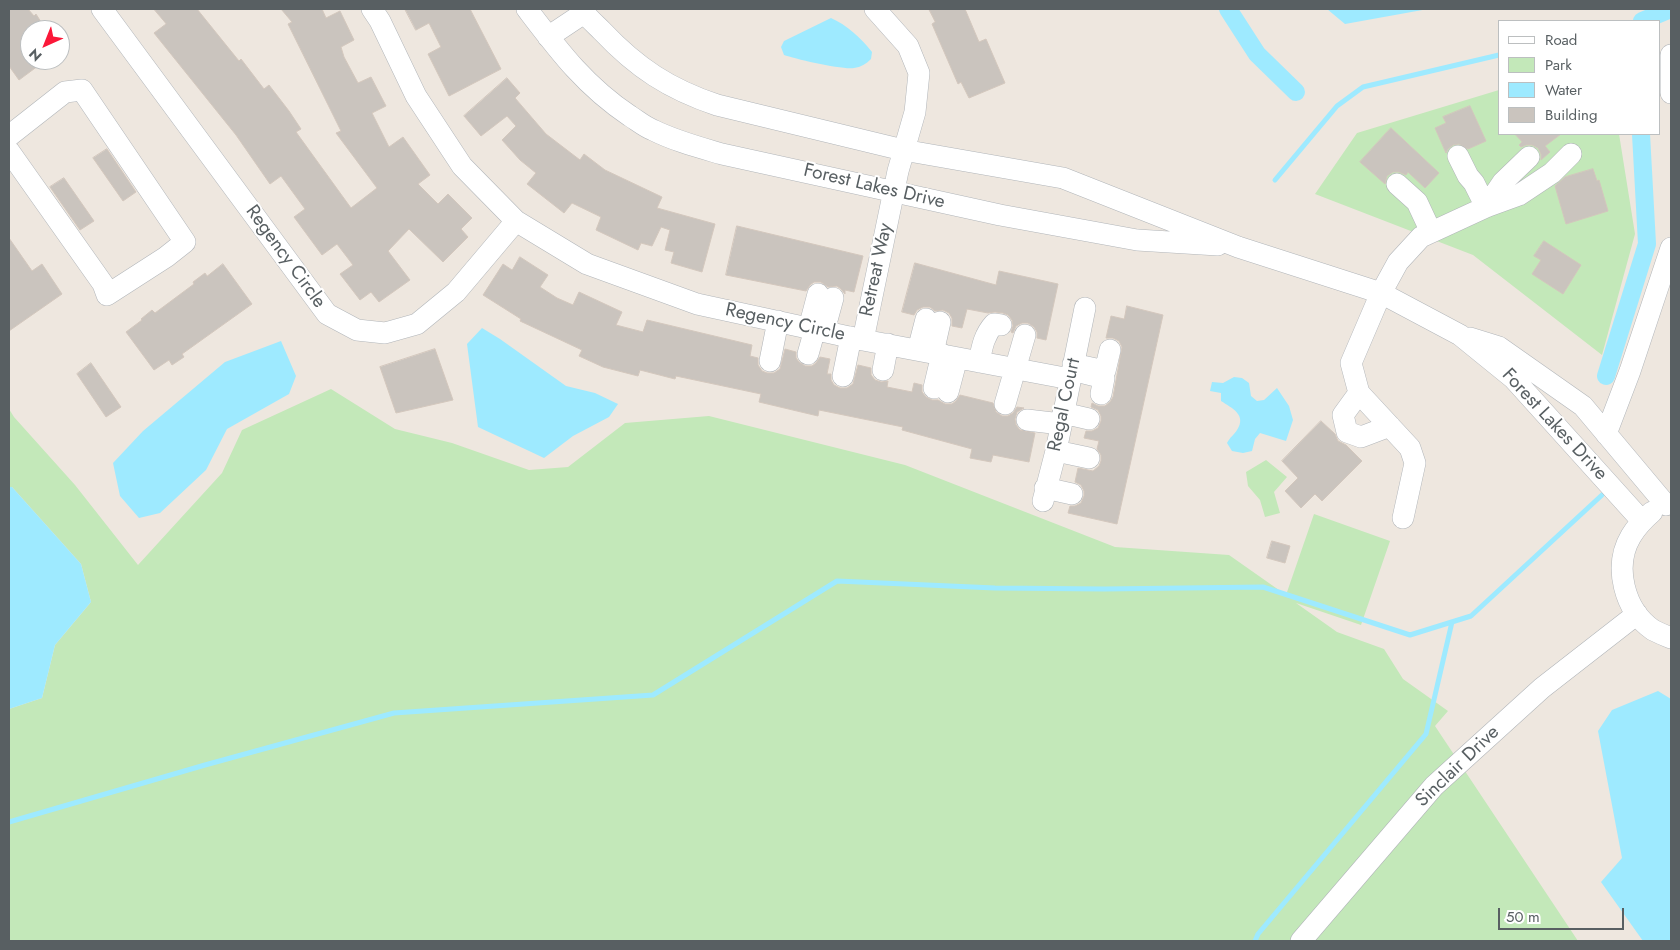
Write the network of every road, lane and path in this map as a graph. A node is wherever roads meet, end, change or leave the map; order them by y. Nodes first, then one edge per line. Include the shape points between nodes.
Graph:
1 (102, 9) edge
2 (372, 9) edge
3 (527, 9) edge
4 (875, 9) edge
5 (583, 11) edge
6 (548, 36) junction
7 (1671, 55) edge
8 (1671, 93) edge
9 (9, 136) edge
10 (903, 150) junction
11 (9, 151) edge
12 (1571, 154) dead end
13 (1458, 156) dead end
14 (1529, 157) dead end
15 (896, 182) junction
16 (1397, 184) dead end
17 (1486, 207) junction
18 (516, 221) junction
19 (1431, 232) junction
20 (1238, 246) junction
21 (1671, 248) edge
22 (1381, 293) junction
23 (825, 296) dead end
24 (1085, 308) dead end
25 (933, 321) dead end
26 (778, 322) junction
27 (1001, 325) dead end
28 (816, 329) junction
29 (1025, 335) dead end
30 (1460, 335) junction
31 (857, 338) junction
32 (888, 344) junction
33 (1110, 350) dead end
34 (808, 354) dead end
35 (937, 354) junction
36 (770, 361) dead end
37 (979, 362) junction
38 (1015, 369) junction
39 (883, 370) dead end
40 (1072, 371) junction
41 (844, 376) dead end
42 (941, 390) dead end
43 (1359, 393) junction
44 (1101, 394) dead end
45 (1005, 404) dead end
46 (1089, 418) dead end
47 (1062, 419) junction
48 (1027, 420) dead end
49 (1390, 426) junction
50 (1606, 434) junction
51 (1056, 451) junction
52 (1089, 458) dead end
53 (1072, 494) dead end
54 (1668, 504) edge
55 (1403, 518) dead end
56 (1642, 521) junction
57 (1637, 614) junction
58 (1671, 638) edge
59 (1301, 941) edge

1 - 18 street, Regency Circle via 327,314 357,330 385,333 417,324 456,292
2 - 18 street, Regency Circle via 416,96 462,166
3 - 6 street, Forest Lakes Drive
4 - 10 street, Retreat Way via 908,46 919,73 915,112
5 - 6 street, Forest Lakes Drive
5 - 10 street, Forest Lakes Drive via 636,63 661,81 692,96 717,105
6 - 15 street, Forest Lakes Drive via 578,73 610,102 652,130 722,154
7 - 8 street
9 - 11 street via 65,92 82,90 185,242 107,295 103,284
10 - 15 street, Retreat Way
10 - 20 street, Forest Lakes Drive via 1063,178
12 - 17 street via 1552,173 1519,195
13 - 17 street
14 - 17 street via 1503,182
15 - 20 street, Forest Lakes Drive via 1000,215 1137,240
15 - 31 street, Retreat Way
16 - 19 street via 1418,202
17 - 19 street
18 - 26 street, Regency Circle via 587,264 697,304
19 - 22 street via 1421,237 1398,262
20 - 22 street, Forest Lakes Drive
21 - 50 street
22 - 30 street, Forest Lakes Drive
22 - 43 street via 1351,363
23 - 28 street
24 - 40 street, Regal Court
25 - 35 street
26 - 28 street, Regency Circle
26 - 36 street
27 - 37 street via 994,324 987,332
28 - 31 street, Regency Circle
28 - 34 street
29 - 38 street
30 - 50 street, Forest Lakes Drive via 1499,347 1583,406
30 - 56 street, Forest Lakes Drive via 1513,378
31 - 32 street, Regency Circle
31 - 41 street, Retreat Way
32 - 35 street, Regency Circle
32 - 39 street
33 - 40 street via 1105,370
35 - 37 street, Regency Circle
35 - 42 street
37 - 38 street, Regency Circle
38 - 40 street, Regency Circle
38 - 45 street
40 - 44 street via 1104,378
40 - 47 street, Regal Court
43 - 49 street
43 - 49 street via 1343,415 1347,432 1361,437
46 - 47 street
47 - 48 street
47 - 51 street, Regal Court
49 - 55 street via 1410,448 1415,463
50 - 54 street, Forest Lakes Drive
51 - 52 street
51 - 53 street, Regal Court via 1044,494
54 - 56 street
56 - 57 street via 1630,537 1622,576 1627,596
57 - 58 street via 1653,630
57 - 59 street, Sinclair Drive via 1542,688 1434,786

